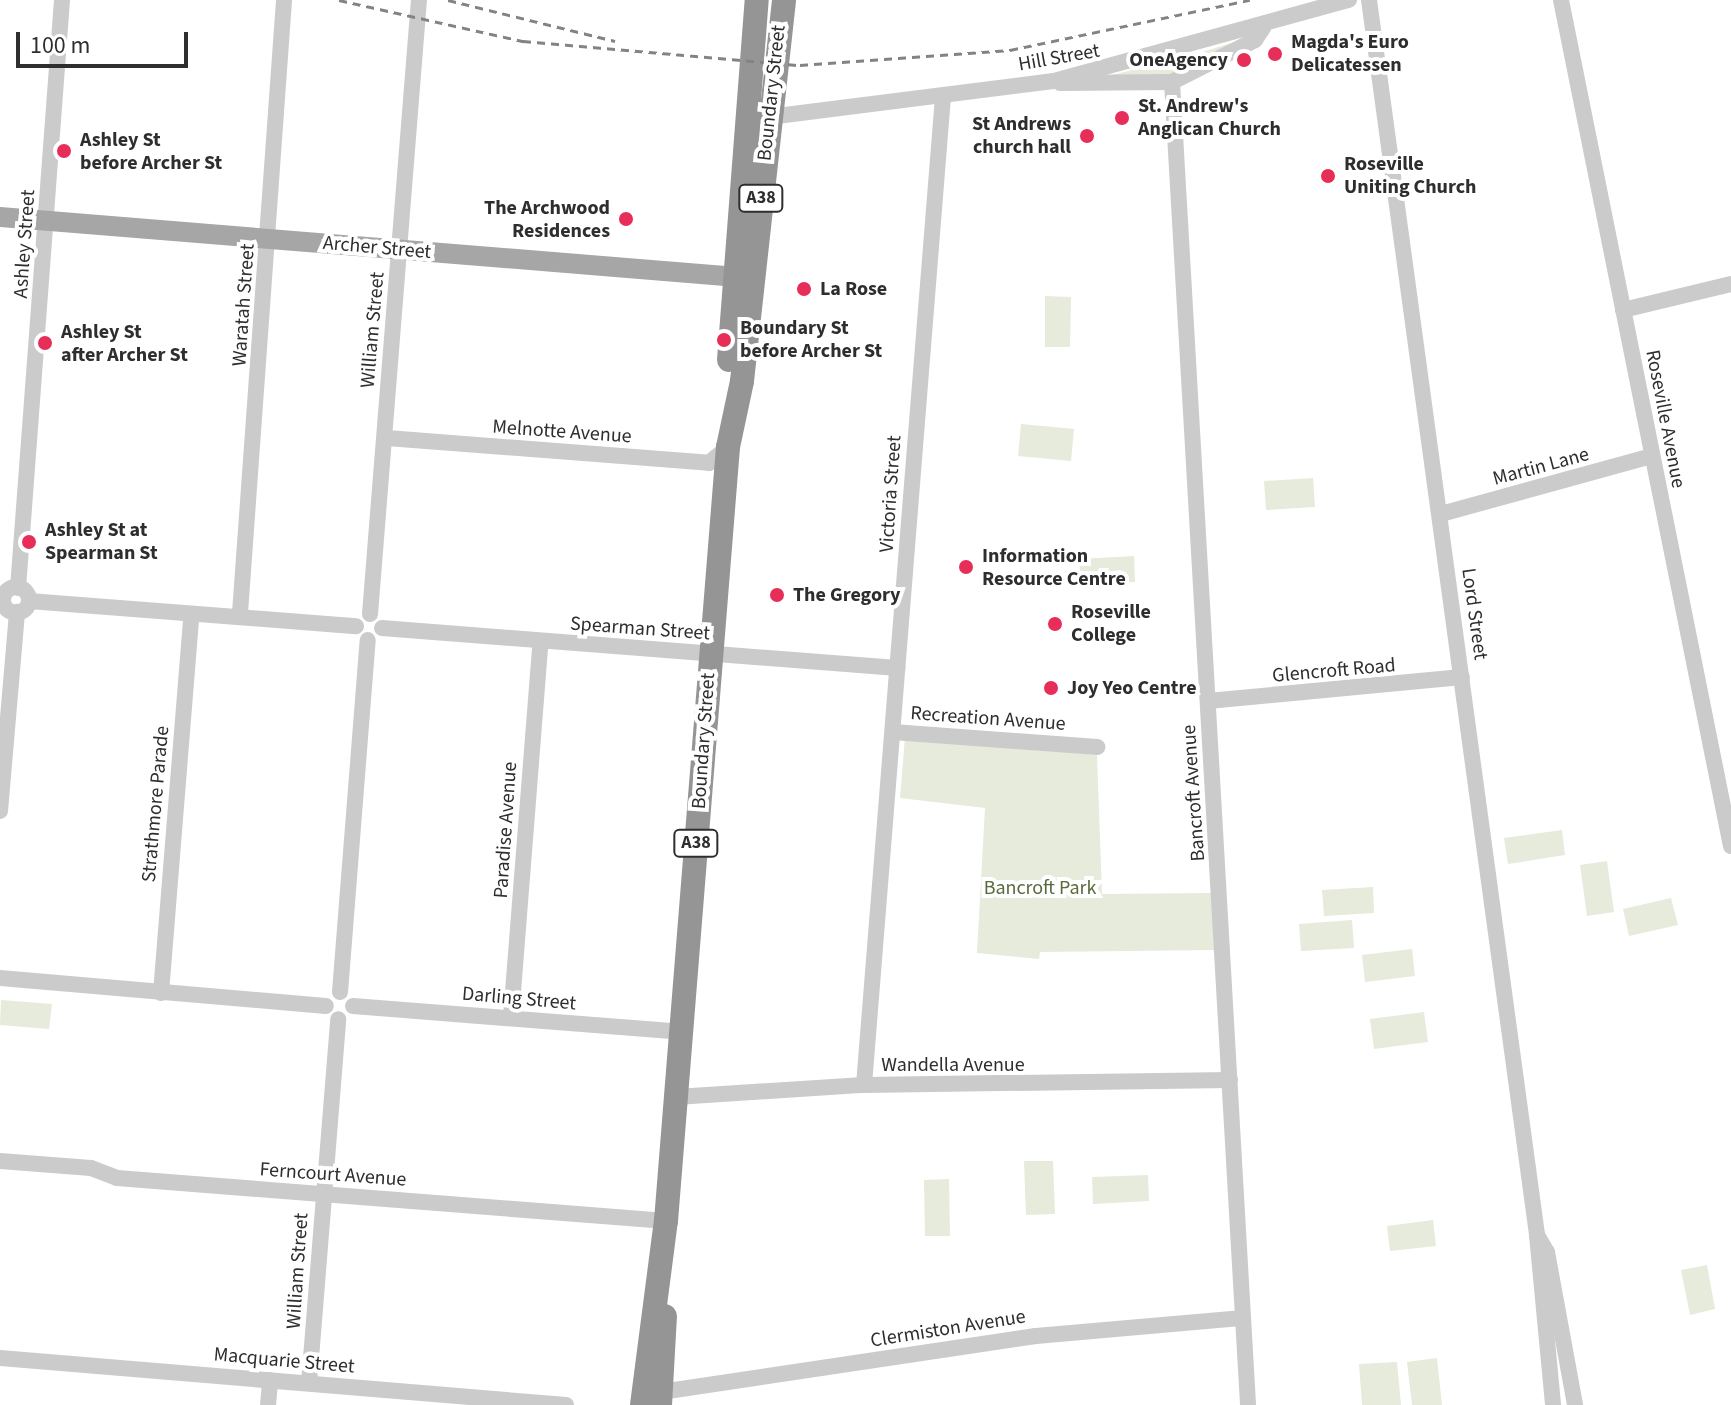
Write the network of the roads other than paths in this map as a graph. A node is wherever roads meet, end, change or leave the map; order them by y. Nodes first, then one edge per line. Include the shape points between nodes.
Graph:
1 (62, 0) edge
2 (285, 0) edge
3 (419, 0) edge
4 (757, 0) edge
5 (784, 0) edge
6 (1349, 0) edge
7 (1369, 0) edge
8 (1561, 0) edge
9 (1264, 27) junction
10 (1054, 81) junction
11 (1172, 82) junction
12 (943, 97) junction
13 (769, 117) junction
14 (0, 217) edge
15 (47, 221) junction
16 (269, 239) junction
17 (399, 250) junction
18 (744, 278) junction
19 (1731, 284) edge
20 (1623, 310) junction
21 (729, 435) junction
22 (387, 438) junction
23 (1652, 456) junction
24 (1441, 514) junction
25 (2, 600) edge
26 (21, 600) junction
27 (240, 613) junction
28 (370, 614) junction
29 (191, 618) junction
30 (356, 626) junction
31 (382, 628) junction
32 (368, 640) junction
33 (540, 645) junction
34 (711, 654) junction
35 (897, 668) junction
36 (1462, 677) junction
37 (1208, 701) junction
38 (893, 732) junction
39 (1089, 746) dead end
40 (1723, 769) edge
41 (0, 811) edge
42 (1731, 846) edge
43 (0, 978) edge
44 (340, 992) junction
45 (161, 993) junction
46 (326, 1006) junction
47 (353, 1006) junction
48 (511, 1017) junction
49 (338, 1019) junction
50 (681, 1032) junction
51 (1230, 1080) junction
52 (864, 1085) junction
53 (676, 1097) junction
54 (0, 1161) edge
55 (324, 1194) junction
56 (666, 1221) junction
57 (1537, 1235) junction
58 (1243, 1318) junction
59 (0, 1358) edge
60 (270, 1380) junction
61 (309, 1383) junction
62 (654, 1401) edge
63 (268, 1405) edge
64 (566, 1405) edge
65 (1248, 1405) edge
66 (1553, 1405) edge
67 (1575, 1405) edge

1 - 15 street, Ashley Street
2 - 16 street, Waratah Street
3 - 17 street, William Street
4 - 18 highway, Boundary Street / A38
5 - 13 highway, Boundary Street / A38
6 - 9 street, Hill Street
7 - 24 street, Lord Street
8 - 20 street, Roseville Avenue
9 - 10 street, Hill Street
9 - 11 street via 1255,40
10 - 11 street
10 - 12 street, Hill Street
11 - 37 street, Bancroft Avenue
12 - 13 street, Hill Street
12 - 35 street, Victoria Street
13 - 18 highway, Boundary Street / A38
14 - 15 main road, Archer Street
15 - 16 main road, Archer Street
15 - 26 street, Ashley Street
16 - 17 main road, Archer Street
16 - 27 street, Waratah Street
17 - 18 main road, Archer Street
17 - 22 street, William Street
18 - 21 highway, Boundary Street / A38 via 726,382
19 - 20 street
20 - 23 street, Roseville Avenue
21 - 22 street, Melnotte Avenue via 709,463
21 - 34 highway, Boundary Street / A38
22 - 28 street, William Street
23 - 24 street, Martin Lane
23 - 40 street, Roseville Avenue
24 - 36 street, Lord Street
25 - 26 street
26 - 29 street
26 - 41 street, Ashley Street
27 - 29 street
27 - 30 street
28 - 30 street
28 - 31 street
29 - 45 street, Strathmore Parade
30 - 32 street
31 - 32 street
31 - 33 street, Spearman Street
32 - 44 street
33 - 34 street, Spearman Street
33 - 48 street, Paradise Avenue
34 - 35 street, Spearman Street
34 - 50 highway, Boundary Street / A38
35 - 38 street, Victoria Street
36 - 37 street, Glencroft Road
36 - 57 street, Lord Street
37 - 51 street, Bancroft Avenue
38 - 39 street, Recreation Avenue
38 - 52 street, Victoria Street
40 - 42 street, Roseville Avenue
43 - 45 street
44 - 46 street
44 - 47 street
45 - 46 street
46 - 49 street
47 - 48 street, Darling Street
47 - 49 street
48 - 50 street, Darling Street
49 - 55 street, William Street
50 - 53 highway, Boundary Street / A38
51 - 52 street, Wandella Avenue
51 - 58 street, Bancroft Avenue
52 - 53 street, Wandella Avenue
53 - 56 highway, Boundary Street / A38
54 - 55 street, Ferncourt Avenue
55 - 56 street, Ferncourt Avenue
55 - 61 street, William Street
56 - 62 highway, Boundary Street / A38
57 - 66 street, Lord Street
57 - 67 street, Lord Street via 1547,1252
58 - 62 street, Clermiston Avenue via 1036,1336
58 - 65 street, Bancroft Avenue
59 - 60 street, Macquarie Street
60 - 61 street, Macquarie Street
60 - 63 street
61 - 64 street, Macquarie Street

